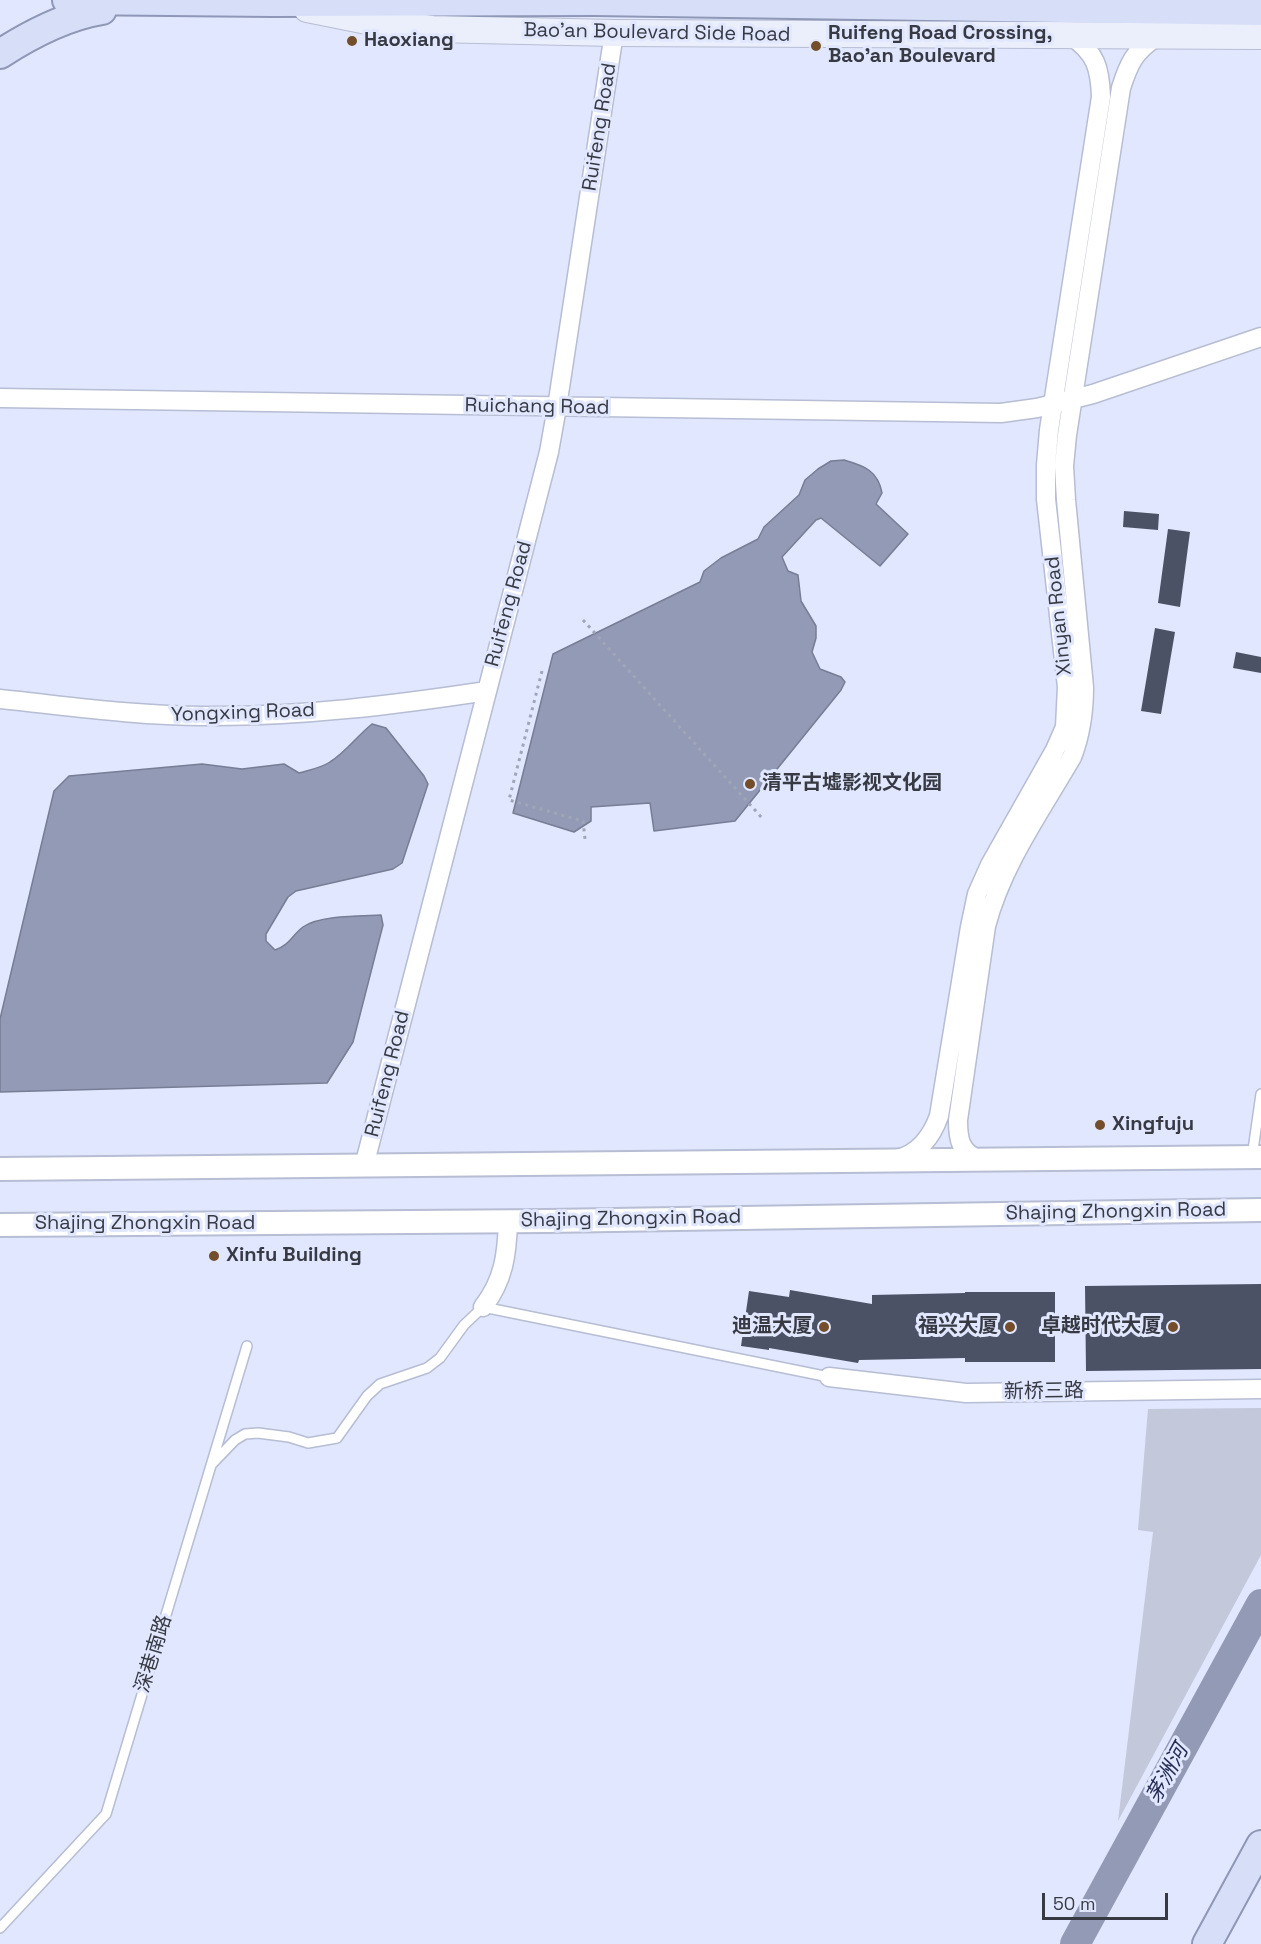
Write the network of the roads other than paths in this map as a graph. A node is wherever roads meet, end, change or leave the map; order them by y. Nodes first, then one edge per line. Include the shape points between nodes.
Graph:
1 (67, 0) edge
2 (149, 1) edge
3 (272, 2) junction
4 (1261, 11) edge
5 (614, 33) junction
6 (1071, 36) junction
7 (1156, 36) junction
8 (1261, 36) edge
9 (0, 54) edge
10 (1261, 337) edge
11 (0, 398) edge
12 (1073, 399) junction
13 (1053, 404) junction
14 (557, 408) junction
15 (486, 691) junction
16 (0, 699) edge
17 (1261, 1094) edge
18 (1256, 1157) edge
19 (979, 1160) junction
20 (890, 1161) junction
21 (364, 1166) junction
22 (0, 1169) edge
23 (1261, 1210) edge
24 (508, 1221) junction
25 (0, 1225) edge
26 (483, 1307) junction
27 (247, 1346) dead end
28 (829, 1377) joint
29 (1261, 1389) edge
30 (211, 1466) junction
31 (1261, 1845) edge
32 (0, 1928) edge
33 (1207, 1944) edge

1 - 2 main road
2 - 3 main road
2 - 9 main road via 60,21
3 - 4 main road via 594,1
3 - 5 main road, Bao'an Boulevard Side Road via 432,29
5 - 6 main road, Bao'an Boulevard Side Road
5 - 14 street, Ruifeng Road
6 - 7 main road, Bao'an Boulevard Side Road
6 - 13 street, Xinyan Road via 1091,53 1098,67 1101,97
7 - 8 main road, Bao'an Boulevard Side Road
7 - 12 street, Xinyan Road via 1133,57 1121,88
10 - 12 street, Ruichang Road
11 - 14 street, Ruichang Road
12 - 13 street, Ruichang Road
12 - 19 street, Xinyan Road via 1064,466 1065,500 1084,714 1072,757 1002,876 986,926 958,1120 965,1152
13 - 14 street, Ruichang Road via 1001,413
13 - 20 street, Xinyan Road via 1046,482 1067,687 1065,727 977,894 935,1128 912,1153
14 - 15 street, Ruifeng Road
15 - 16 street, Yongxing Road via 327,710 207,717 144,715
15 - 21 street, Ruifeng Road
17 - 18 lane
18 - 19 street
19 - 20 street
20 - 21 street
21 - 22 street
23 - 24 street, Shajing Zhongxin Road
24 - 25 street, Shajing Zhongxin Road
24 - 26 street via 507,1254 499,1281
26 - 28 lane
26 - 30 lane via 427,1368 380,1384 337,1438 309,1443 289,1437 245,1434
27 - 30 lane, 深巷南路
28 - 29 street, 新桥三路 via 966,1393
30 - 32 lane, 深巷南路 via 106,1814
31 - 33 main road

